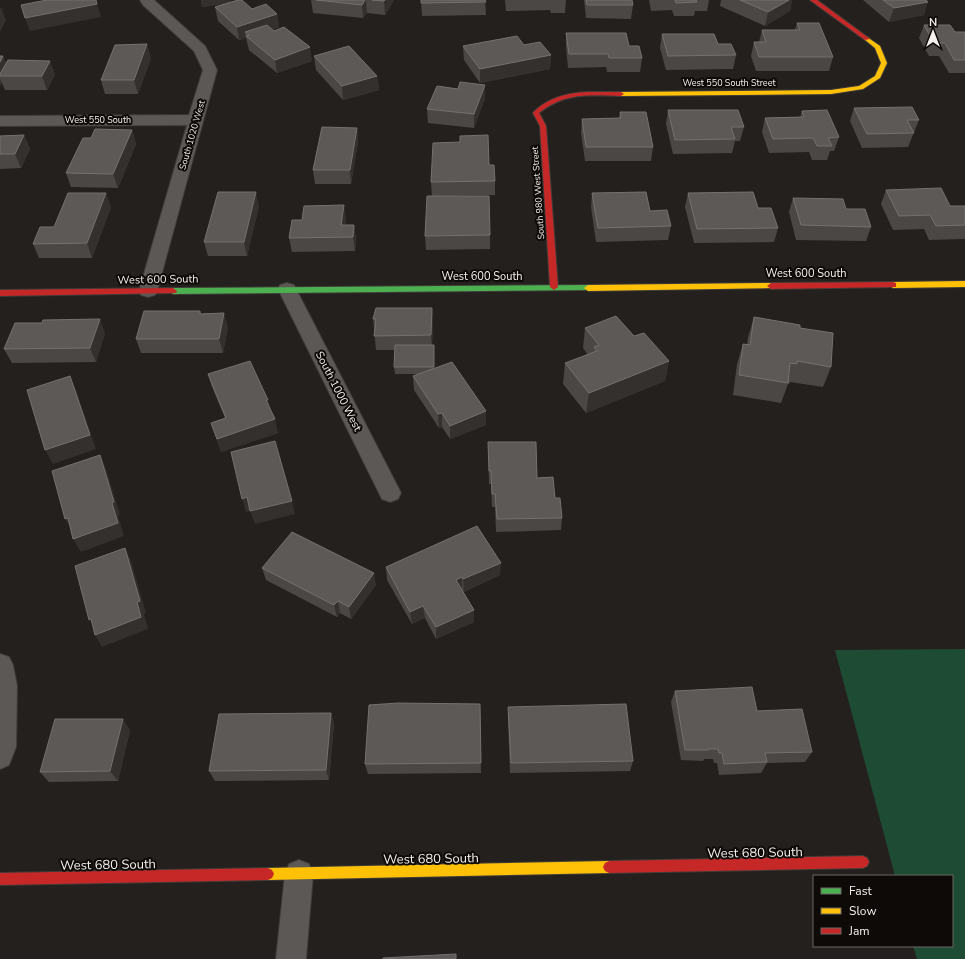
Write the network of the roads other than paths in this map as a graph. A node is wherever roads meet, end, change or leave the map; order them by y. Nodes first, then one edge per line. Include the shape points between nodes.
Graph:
1 (148, 0) edge
2 (813, 0) edge
3 (546, 102) joint
4 (0, 120) edge
5 (196, 120) junction
6 (965, 284) edge
7 (554, 287) junction
8 (287, 290) junction
9 (148, 291) junction
10 (0, 293) edge
11 (390, 493) dead end
12 (0, 665) edge
13 (0, 756) edge
14 (863, 862) dead end
15 (299, 874) junction
16 (0, 880) edge
17 (291, 959) edge

1 - 5 street, South 1020 West via 200,49 210,70
2 - 3 street, West 550 South Street via 878,47 884,63 878,76 861,88 830,92 582,94 560,96
3 - 7 street, South 980 West Street via 536,113 543,126
4 - 5 street, West 550 South
5 - 9 street, South 1020 West
6 - 7 street, West 600 South
7 - 8 street, West 600 South
8 - 9 street, West 600 South
8 - 11 street, South 1000 West
9 - 10 street, West 600 South
12 - 13 street via 4,686 3,747
14 - 15 street, West 680 South
15 - 16 street, West 680 South
15 - 17 street

